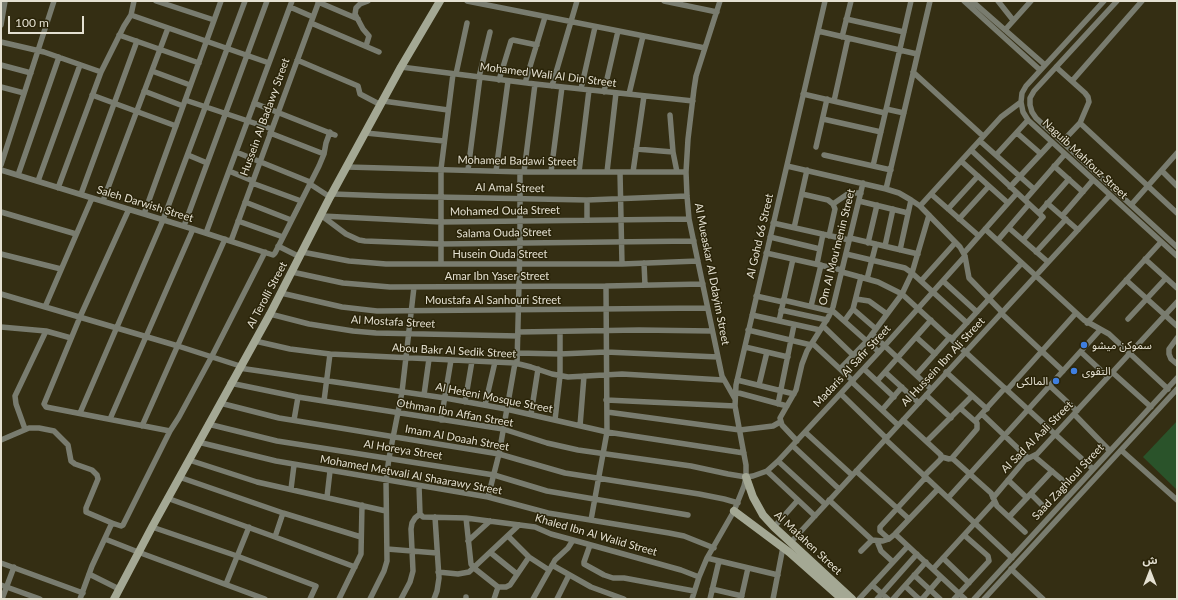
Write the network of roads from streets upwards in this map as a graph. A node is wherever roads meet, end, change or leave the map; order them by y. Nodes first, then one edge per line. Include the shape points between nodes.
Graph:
1 (5, 1) edge
2 (54, 1) edge
3 (134, 1) edge
4 (156, 1) edge
5 (221, 1) edge
6 (245, 1) edge
7 (267, 1) edge
8 (292, 1) edge
9 (366, 1) edge
10 (440, 1) edge
11 (468, 1) edge
12 (577, 1) edge
13 (664, 1) edge
14 (720, 1) edge
15 (825, 1) edge
16 (851, 1) edge
17 (911, 1) edge
18 (930, 1) edge
19 (964, 1) edge
20 (972, 1) edge
21 (998, 1) edge
22 (1031, 1) edge
23 (1104, 1) edge
24 (1117, 1) edge
25 (1142, 1) edge
26 (318, 2) edge
27 (290, 7) junction
28 (717, 12) junction
29 (131, 15) junction
30 (545, 17) junction
31 (358, 19) junction
32 (846, 19) junction
33 (214, 20) junction
34 (312, 20) junction
35 (1013, 20) junction
36 (571, 22) junction
37 (467, 23) dead end
38 (1, 25) edge
39 (595, 27) junction
40 (168, 28) junction
41 (1005, 30) junction
42 (618, 31) junction
43 (818, 31) junction
44 (490, 32) dead end
45 (904, 32) junction
46 (119, 35) junction
47 (643, 36) junction
48 (845, 38) junction
49 (137, 41) junction
50 (206, 41) junction
51 (1, 42) edge
52 (537, 45) junction
53 (366, 46) junction
54 (705, 48) junction
55 (160, 49) junction
56 (228, 49) junction
57 (900, 50) junction
58 (38, 51) junction
59 (379, 52) dead end
60 (918, 54) junction
61 (247, 55) junction
62 (60, 57) junction
63 (297, 60) junction
64 (199, 63) junction
65 (269, 63) junction
66 (1, 65) edge
67 (80, 65) junction
68 (1045, 65) junction
69 (401, 67) junction
70 (1056, 67) junction
71 (1040, 70) junction
72 (152, 71) junction
73 (101, 72) junction
74 (913, 72) junction
75 (31, 73) junction
76 (454, 74) junction
77 (479, 77) junction
78 (499, 80) junction
79 (508, 81) junction
80 (1072, 81) junction
81 (525, 83) junction
82 (535, 84) junction
83 (190, 85) junction
84 (552, 86) junction
85 (1, 87) edge
86 (562, 87) junction
87 (581, 89) junction
88 (589, 90) junction
89 (144, 91) junction
90 (604, 92) junction
91 (24, 93) junction
92 (616, 93) junction
93 (629, 94) junction
94 (804, 94) junction
95 (92, 95) junction
96 (644, 96) junction
97 (827, 99) junction
98 (693, 101) junction
99 (834, 101) junction
100 (1021, 102) junction
101 (114, 103) junction
102 (184, 103) junction
103 (254, 103) junction
104 (382, 103) junction
105 (206, 107) junction
106 (448, 110) junction
107 (886, 111) junction
108 (136, 112) junction
109 (278, 112) junction
110 (904, 113) junction
111 (225, 114) junction
112 (670, 115) dead end
113 (823, 119) junction
114 (1028, 120) junction
115 (248, 121) junction
116 (1080, 123) junction
117 (176, 126) junction
118 (271, 131) junction
119 (881, 132) junction
120 (366, 133) junction
121 (1017, 133) junction
122 (982, 138) junction
123 (444, 141) junction
124 (1052, 142) junction
125 (1062, 142) junction
126 (816, 147) dead end
127 (636, 150) junction
128 (971, 150) junction
129 (236, 152) junction
130 (673, 152) junction
131 (324, 154) junction
132 (1041, 154) junction
133 (1065, 154) junction
134 (188, 155) junction
135 (824, 155) dead end
136 (996, 155) junction
137 (1176, 157) edge
138 (961, 161) junction
139 (260, 162) junction
140 (207, 163) junction
141 (1, 165) edge
142 (787, 166) junction
143 (873, 166) junction
144 (1054, 166) junction
145 (347, 167) junction
146 (441, 169) junction
147 (1, 170) edge
148 (468, 170) junction
149 (807, 170) junction
150 (891, 170) junction
151 (229, 171) junction
152 (496, 171) junction
153 (1162, 171) junction
154 (522, 172) junction
155 (551, 172) junction
156 (579, 172) junction
157 (607, 172) junction
158 (620, 172) junction
159 (633, 172) junction
160 (677, 172) junction
161 (686, 172) junction
162 (18, 175) junction
163 (978, 176) junction
164 (1020, 177) junction
165 (1069, 179) junction
166 (1093, 180) junction
167 (38, 182) junction
168 (252, 182) junction
169 (310, 183) junction
170 (863, 183) junction
171 (989, 186) junction
172 (1148, 186) junction
173 (1177, 186) edge
174 (1010, 187) junction
175 (58, 188) junction
176 (886, 188) junction
177 (1034, 189) junction
178 (1083, 192) junction
179 (861, 193) junction
180 (1018, 193) junction
181 (81, 194) junction
182 (802, 194) junction
183 (931, 194) junction
184 (331, 195) junction
185 (1110, 195) junction
186 (441, 196) junction
187 (687, 196) junction
188 (92, 198) junction
189 (520, 198) junction
190 (621, 198) junction
191 (587, 200) junction
192 (859, 200) junction
193 (911, 200) junction
194 (1025, 200) junction
195 (103, 201) junction
196 (301, 201) junction
197 (245, 202) junction
198 (1047, 203) junction
199 (833, 204) junction
200 (1008, 204) junction
201 (1030, 204) junction
202 (877, 205) junction
203 (1131, 205) junction
204 (920, 206) junction
205 (129, 209) junction
206 (893, 209) junction
207 (948, 209) junction
208 (1, 212) edge
209 (908, 213) junction
210 (1039, 213) junction
211 (1177, 213) edge
212 (144, 214) junction
213 (929, 215) junction
214 (322, 216) junction
215 (1064, 217) junction
216 (689, 219) junction
217 (959, 219) junction
218 (163, 220) junction
219 (291, 220) junction
220 (587, 220) junction
221 (621, 220) junction
222 (238, 221) junction
223 (520, 221) junction
224 (441, 222) junction
225 (774, 223) junction
226 (184, 226) junction
227 (794, 228) junction
228 (1009, 228) junction
229 (193, 229) junction
230 (985, 229) junction
231 (1078, 230) junction
232 (206, 233) junction
233 (76, 234) junction
234 (826, 235) junction
235 (979, 236) junction
236 (283, 237) junction
237 (770, 237) junction
238 (850, 239) junction
239 (228, 240) junction
240 (998, 240) junction
241 (1023, 240) junction
242 (694, 241) junction
243 (622, 242) junction
244 (1161, 242) junction
245 (868, 243) junction
246 (955, 243) junction
247 (441, 244) junction
248 (520, 244) junction
249 (876, 244) junction
250 (278, 246) junction
251 (885, 246) junction
252 (1177, 247) edge
253 (820, 249) junction
254 (900, 250) junction
255 (265, 252) junction
256 (1036, 252) junction
257 (766, 253) junction
258 (1, 254) edge
259 (301, 254) junction
260 (846, 254) junction
261 (918, 254) junction
262 (964, 255) junction
263 (1177, 256) edge
264 (793, 259) junction
265 (1145, 259) junction
266 (872, 260) junction
267 (698, 261) junction
268 (1048, 262) junction
269 (644, 263) junction
270 (1022, 263) junction
271 (441, 264) junction
272 (520, 264) junction
273 (622, 264) junction
274 (819, 265) junction
275 (61, 269) junction
276 (842, 271) junction
277 (292, 272) junction
278 (912, 273) junction
279 (1036, 275) junction
280 (864, 278) junction
281 (1166, 278) junction
282 (1126, 280) junction
283 (921, 281) junction
284 (943, 281) junction
285 (703, 284) junction
286 (645, 285) junction
287 (519, 286) junction
288 (606, 286) junction
289 (414, 287) junction
290 (1177, 288) edge
291 (933, 292) junction
292 (281, 293) junction
293 (1, 294) edge
294 (902, 294) junction
295 (756, 296) junction
296 (856, 299) junction
297 (989, 299) junction
298 (1146, 299) junction
299 (783, 301) junction
300 (1177, 302) edge
301 (811, 306) junction
302 (45, 308) junction
303 (707, 308) junction
304 (918, 308) junction
305 (606, 309) junction
306 (853, 309) junction
307 (411, 310) junction
308 (519, 310) junction
309 (781, 310) junction
310 (832, 311) junction
311 (977, 312) junction
312 (1002, 313) junction
313 (1076, 313) junction
314 (270, 314) junction
315 (887, 314) junction
316 (752, 315) junction
317 (1164, 316) junction
318 (80, 317) junction
319 (1128, 319) dead end
320 (826, 320) junction
321 (845, 320) junction
322 (931, 320) junction
323 (779, 321) junction
324 (967, 323) junction
325 (1087, 323) junction
326 (794, 325) junction
327 (1177, 326) edge
328 (1, 327) edge
329 (117, 328) junction
330 (821, 328) junction
331 (876, 329) junction
332 (748, 330) junction
333 (1100, 330) junction
334 (46, 331) junction
335 (606, 331) junction
336 (712, 331) junction
337 (560, 332) junction
338 (408, 334) junction
339 (518, 334) junction
340 (872, 334) junction
341 (146, 337) junction
342 (916, 337) junction
343 (71, 338) junction
344 (951, 338) junction
345 (1177, 338) edge
346 (791, 340) junction
347 (255, 341) junction
348 (867, 341) junction
349 (811, 344) junction
350 (178, 346) junction
351 (885, 346) junction
352 (745, 347) junction
353 (1042, 351) junction
354 (606, 352) junction
355 (767, 352) junction
356 (879, 352) junction
357 (966, 352) junction
358 (1081, 352) junction
359 (518, 353) junction
360 (1130, 353) junction
361 (330, 354) junction
362 (560, 354) junction
363 (935, 354) junction
364 (853, 355) junction
365 (212, 356) junction
366 (718, 357) junction
367 (788, 357) junction
368 (405, 358) junction
369 (898, 358) junction
370 (430, 359) junction
371 (450, 360) junction
372 (472, 361) junction
373 (495, 362) junction
374 (516, 364) junction
375 (1177, 364) edge
376 (239, 367) junction
377 (538, 369) junction
378 (840, 369) junction
379 (864, 369) junction
380 (886, 372) junction
381 (946, 372) junction
382 (1063, 372) junction
383 (606, 374) junction
384 (1110, 374) junction
385 (916, 375) junction
386 (560, 376) junction
387 (584, 376) junction
388 (1177, 378) edge
389 (326, 380) junction
390 (723, 380) junction
391 (737, 380) junction
392 (877, 381) junction
393 (852, 382) junction
394 (230, 383) junction
395 (760, 385) junction
396 (1050, 386) junction
397 (902, 387) junction
398 (932, 389) junction
399 (1006, 389) junction
400 (1168, 389) junction
401 (1177, 389) edge
402 (781, 390) junction
403 (402, 392) junction
404 (735, 392) junction
405 (794, 394) junction
406 (841, 394) junction
407 (424, 395) junction
408 (926, 395) junction
409 (972, 396) junction
410 (298, 397) junction
411 (894, 397) junction
412 (445, 398) junction
413 (735, 399) junction
414 (606, 400) junction
415 (324, 401) junction
416 (465, 402) junction
417 (220, 403) junction
418 (919, 403) junction
419 (778, 404) junction
420 (485, 405) junction
421 (735, 406) junction
422 (787, 406) junction
423 (1151, 407) junction
424 (960, 408) junction
425 (506, 409) junction
426 (987, 409) junction
427 (882, 410) junction
428 (1029, 410) junction
429 (606, 412) junction
430 (1075, 412) junction
431 (80, 413) junction
432 (398, 413) junction
433 (531, 414) junction
434 (982, 414) junction
435 (950, 418) junction
436 (110, 419) junction
437 (294, 420) junction
438 (441, 420) junction
439 (555, 420) junction
440 (903, 420) junction
441 (976, 421) junction
442 (780, 422) junction
443 (208, 424) junction
444 (898, 425) junction
445 (142, 426) junction
446 (580, 426) junction
447 (25, 429) junction
448 (503, 429) junction
449 (740, 430) junction
450 (170, 432) junction
451 (607, 432) junction
452 (805, 432) junction
453 (1055, 434) junction
454 (393, 436) junction
455 (1005, 436) junction
456 (886, 438) junction
457 (1, 440) edge
458 (797, 441) junction
459 (927, 441) junction
460 (198, 442) junction
461 (792, 446) junction
462 (1121, 450) junction
463 (1110, 451) junction
464 (744, 453) junction
465 (499, 454) junction
466 (603, 454) junction
467 (942, 457) junction
468 (1031, 457) junction
469 (388, 458) junction
470 (952, 458) junction
471 (189, 460) junction
472 (778, 461) junction
473 (294, 465) junction
474 (1093, 469) junction
475 (330, 471) junction
476 (767, 471) junction
477 (1052, 471) junction
478 (854, 473) junction
479 (970, 474) junction
480 (494, 475) junction
481 (746, 477) junction
482 (925, 477) junction
483 (179, 478) junction
484 (599, 478) junction
485 (386, 480) junction
486 (1008, 480) junction
487 (1066, 484) dead end
488 (418, 486) junction
489 (291, 489) junction
490 (839, 489) junction
491 (938, 489) junction
492 (1029, 496) junction
493 (328, 497) junction
494 (488, 497) junction
495 (167, 498) junction
496 (948, 498) junction
497 (595, 500) junction
498 (798, 500) junction
499 (993, 500) junction
500 (1177, 500) edge
501 (827, 502) junction
502 (738, 503) junction
503 (362, 505) junction
504 (897, 508) junction
505 (1045, 508) dead end
506 (386, 511) junction
507 (734, 511) junction
508 (283, 513) junction
509 (420, 514) junction
510 (688, 515) dead end
511 (815, 516) junction
512 (435, 517) junction
513 (466, 518) junction
514 (1009, 518) junction
515 (909, 519) junction
516 (591, 520) junction
517 (490, 521) junction
518 (112, 523) junction
519 (975, 523) junction
520 (519, 525) junction
521 (152, 527) junction
522 (249, 527) junction
523 (774, 527) junction
524 (1025, 532) dead end
525 (895, 534) junction
526 (964, 535) junction
527 (275, 536) junction
528 (508, 536) junction
529 (361, 537) junction
530 (105, 539) junction
531 (889, 539) junction
532 (573, 540) junction
533 (875, 540) junction
534 (468, 541) junction
535 (590, 545) junction
536 (787, 545) junction
537 (908, 546) junction
538 (387, 548) junction
539 (714, 548) junction
540 (412, 551) junction
541 (861, 551) dead end
542 (138, 552) junction
543 (437, 553) junction
544 (490, 553) junction
545 (917, 554) junction
546 (237, 556) junction
547 (529, 557) junction
548 (707, 558) junction
549 (943, 558) junction
550 (1012, 558) junction
551 (719, 560) junction
552 (1, 562) edge
553 (893, 562) junction
554 (926, 562) junction
555 (355, 567) junction
556 (551, 567) junction
557 (14, 568) junction
558 (474, 568) junction
559 (748, 568) junction
560 (933, 569) junction
561 (1011, 569) junction
562 (438, 572) junction
563 (89, 574) junction
564 (517, 574) junction
565 (569, 575) junction
566 (778, 575) junction
567 (914, 575) junction
568 (699, 577) junction
569 (941, 577) junction
570 (969, 583) junction
571 (226, 584) junction
572 (872, 585) junction
573 (4, 586) edge
574 (905, 586) junction
575 (498, 587) junction
576 (119, 589) junction
577 (712, 589) junction
578 (930, 590) junction
579 (694, 591) junction
580 (83, 593) junction
581 (882, 593) junction
582 (960, 594) junction
583 (741, 597) edge
584 (896, 598) edge
585 (2, 599) edge
586 (40, 599) edge
587 (80, 599) edge
588 (114, 599) edge
589 (265, 599) edge
590 (310, 599) edge
591 (339, 599) edge
592 (370, 599) edge
593 (401, 599) edge
594 (434, 599) edge
595 (494, 599) edge
596 (533, 599) edge
597 (557, 599) edge
598 (624, 599) edge
599 (692, 599) edge
600 (710, 599) edge
601 (773, 599) edge
602 (842, 599) edge
603 (852, 599) edge
604 (859, 599) edge
605 (876, 599) edge
606 (888, 599) edge
607 (919, 599) edge
608 (922, 599) edge
609 (940, 599) edge
610 (954, 599) edge
611 (965, 599) edge
612 (974, 599) edge
613 (984, 599) edge
614 (1044, 599) edge

1 - 38 street
2 - 58 street
3 - 29 street
4 - 33 street
5 - 33 street
6 - 56 street
7 - 61 street
8 - 27 street
9 - 31 street via 356,8
10 - 69 street, Al Terolli Street
11 - 30 street
12 - 36 street
13 - 28 street
14 - 28 street, Al Mueaskar Al Ddayim Street
15 - 43 street, Al Gohd 66 Street
16 - 32 street
17 - 45 street
18 - 60 street
19 - 71 street
20 - 41 street
21 - 35 street
22 - 35 street
23 - 68 street
24 - 70 street, Naguib Mahfouz Street
25 - 80 street
26 - 31 street
26 - 34 street, Hussein Al Badawy Street
27 - 34 street
27 - 65 street
28 - 54 street, Al Mueaskar Al Ddayim Street
29 - 40 street
29 - 46 street
30 - 36 street
30 - 52 street
31 - 53 street via 362,29 369,36
32 - 45 street
32 - 48 street
33 - 50 street
34 - 53 street
34 - 63 street, Hussein Al Badawy Street
35 - 41 street
36 - 39 street
36 - 84 street
37 - 76 street
39 - 42 street
39 - 87 street
40 - 50 street
40 - 55 street
41 - 68 street
42 - 47 street
42 - 90 street
43 - 48 street
43 - 94 street, Al Gohd 66 Street
44 - 77 street
45 - 57 street
46 - 49 street
46 - 73 street
47 - 54 street
47 - 93 street
48 - 57 street
48 - 99 street
49 - 55 street
49 - 101 street
50 - 56 street
50 - 64 street
51 - 58 street
52 - 78 street via 511,41
52 - 81 street
53 - 59 street
54 - 98 street, Al Mueaskar Al Ddayim Street via 696,76
55 - 64 street
55 - 72 street
56 - 61 street
56 - 105 street
57 - 60 street
57 - 107 street
58 - 62 street
58 - 75 street
60 - 74 street
61 - 65 street
61 - 111 street
62 - 67 street
62 - 162 street
63 - 104 street via 358,86 360,94
63 - 109 street, Hussein Al Badawy Street
64 - 83 street
65 - 103 street
66 - 75 street
67 - 73 street
67 - 167 street
68 - 71 street
69 - 76 street, Mohamed Wali Al Din Street
69 - 104 street, Al Terolli Street
70 - 80 street
70 - 125 street, Naguib Mahfouz Street via 1034,92 1030,98 1030,105 1036,118
71 - 100 street via 1026,86
72 - 83 street
72 - 89 street
73 - 95 street
74 - 110 street
74 - 122 street
75 - 91 street
76 - 77 street, Mohamed Wali Al Din Street
76 - 106 street
77 - 78 street, Mohamed Wali Al Din Street
77 - 148 street
78 - 79 street, Mohamed Wali Al Din Street
79 - 81 street, Mohamed Wali Al Din Street
79 - 152 street
80 - 116 street via 1088,97 1089,102
81 - 82 street, Mohamed Wali Al Din Street
82 - 84 street, Mohamed Wali Al Din Street
82 - 154 street
83 - 102 street
84 - 86 street, Mohamed Wali Al Din Street
85 - 91 street
86 - 87 street, Mohamed Wali Al Din Street
86 - 155 street
87 - 88 street, Mohamed Wali Al Din Street
88 - 90 street, Mohamed Wali Al Din Street
88 - 156 street
89 - 102 street
89 - 108 street
90 - 92 street, Mohamed Wali Al Din Street
91 - 141 street
92 - 93 street, Mohamed Wali Al Din Street
92 - 157 street
93 - 96 street, Mohamed Wali Al Din Street
94 - 97 street
94 - 142 street, Al Gohd 66 Street
95 - 101 street
95 - 175 street
96 - 98 street, Mohamed Wali Al Din Street
96 - 127 street
97 - 99 street
97 - 113 street
98 - 161 street, Al Mueaskar Al Ddayim Street
99 - 107 street
100 - 114 street, Naguib Mahfouz Street
100 - 122 street via 1001,117
101 - 108 street
101 - 181 street
102 - 105 street
102 - 117 street
103 - 109 street
103 - 115 street
104 - 106 street
104 - 120 street, Al Terolli Street
105 - 111 street
105 - 134 street
106 - 123 street
107 - 110 street
107 - 119 street
108 - 117 street
108 - 195 street
109 - 118 street, Hussein Al Badawy Street
109 - 131 street via 332,134 326,143
110 - 150 street
111 - 115 street
111 - 140 street
112 - 130 street
113 - 119 street
113 - 126 street
114 - 121 street
114 - 124 street, Naguib Mahfouz Street
115 - 118 street
115 - 129 street
116 - 125 street
116 - 172 street
117 - 212 street
118 - 131 street
118 - 139 street, Hussein Al Badawy Street
119 - 143 street
120 - 123 street
120 - 145 street, Al Terolli Street
121 - 132 street
121 - 136 street
122 - 128 street
122 - 136 street
123 - 146 street
124 - 132 street
124 - 133 street, Naguib Mahfouz Street
125 - 203 street, Naguib Mahfouz Street
127 - 130 street
127 - 159 street
128 - 138 street
128 - 174 street
129 - 139 street
129 - 151 street
130 - 160 street
131 - 169 street
132 - 164 street
133 - 144 street
133 - 166 street, Naguib Mahfouz Street
134 - 140 street
134 - 218 street
135 - 143 street
136 - 164 street
137 - 153 street
138 - 163 street
138 - 183 street
139 - 168 street, Hussein Al Badawy Street
139 - 169 street
140 - 226 street
142 - 149 street
142 - 225 street, Al Gohd 66 Street
143 - 150 street
144 - 165 street
144 - 177 street
145 - 146 street, Mohamed Badawi Street
145 - 184 street, Al Terolli Street
146 - 148 street, Mohamed Badawi Street
146 - 186 street
147 - 162 street, Saleh Darwish Street
148 - 152 street, Mohamed Badawi Street
149 - 170 street
149 - 182 street
150 - 176 street
151 - 168 street
151 - 232 street
152 - 154 street, Mohamed Badawi Street
153 - 172 street
153 - 173 street
154 - 155 street, Mohamed Badawi Street
154 - 189 street
155 - 156 street, Mohamed Badawi Street
156 - 157 street, Mohamed Badawi Street
157 - 158 street, Mohamed Badawi Street
158 - 159 street, Mohamed Badawi Street
158 - 190 street
159 - 160 street, Mohamed Badawi Street
160 - 161 street, Mohamed Badawi Street
161 - 187 street, Al Mueaskar Al Ddayim Street
162 - 167 street, Saleh Darwish Street
163 - 171 street
163 - 207 street
164 - 174 street
164 - 177 street
165 - 178 street
165 - 198 street
166 - 178 street
166 - 185 street, Naguib Mahfouz Street
167 - 175 street, Saleh Darwish Street
168 - 196 street
168 - 197 street, Hussein Al Badawy Street
169 - 184 street
169 - 196 street
170 - 176 street
170 - 179 street, Om Al Mou'menin Street
171 - 200 street
171 - 217 street
172 - 203 street
172 - 211 street
174 - 180 street
175 - 181 street, Saleh Darwish Street
176 - 193 street
177 - 194 street
178 - 215 street
179 - 192 street, Om Al Mou'menin Street
179 - 199 street via 849,193
180 - 194 street
180 - 200 street, Madaris Al Safir Street
181 - 188 street, Saleh Darwish Street
182 - 199 street via 828,200
182 - 227 street
183 - 204 street
183 - 207 street
184 - 186 street, Al Amal Street
184 - 214 street, Al Terolli Street
185 - 231 street, Al Hussein Ibn Ali Street
185 - 244 street, Naguib Mahfouz Street
186 - 189 street, Al Amal Street
186 - 224 street
187 - 190 street, Al Amal Street
187 - 216 street, Al Mueaskar Al Ddayim Street
188 - 195 street, Saleh Darwish Street
188 - 233 street
189 - 191 street, Al Amal Street
189 - 223 street
190 - 191 street, Al Amal Street
190 - 221 street
191 - 220 street
192 - 202 street
192 - 238 street, Om Al Mou'menin Street
193 - 204 street
193 - 209 street
194 - 201 street
195 - 205 street, Saleh Darwish Street
196 - 219 street
197 - 219 street
197 - 222 street, Hussein Al Badawy Street
198 - 210 street
198 - 215 street
199 - 234 street via 835,209
200 - 230 street, Madaris Al Safir Street
201 - 210 street
201 - 228 street
202 - 206 street
202 - 245 street
203 - 252 street, Naguib Mahfouz Street
204 - 213 street
205 - 212 street, Saleh Darwish Street
205 - 318 street
206 - 209 street
206 - 251 street
207 - 217 street
208 - 233 street
209 - 254 street
210 - 241 street via 1043,217
212 - 218 street, Saleh Darwish Street
213 - 246 street
213 - 261 street
214 - 224 street, Mohamed Ouda Street
214 - 247 street, Salama Ouda Street via 346,234 359,240
214 - 259 street, Al Terolli Street
215 - 231 street
215 - 256 street
216 - 221 street, Mohamed Ouda Street
216 - 242 street, Al Mueaskar Al Ddayim Street
217 - 235 street
218 - 226 street, Saleh Darwish Street
218 - 329 street
219 - 236 street
220 - 221 street, Mohamed Ouda Street
220 - 223 street, Mohamed Ouda Street
221 - 243 street
222 - 236 street
222 - 239 street, Hussein Al Badawy Street
223 - 224 street, Mohamed Ouda Street
223 - 248 street
224 - 247 street
225 - 227 street
225 - 237 street, Al Gohd 66 Street
226 - 229 street, Saleh Darwish Street
227 - 234 street
228 - 240 street
228 - 241 street
229 - 232 street, Saleh Darwish Street
229 - 341 street
230 - 235 street, Madaris Al Safir Street
230 - 240 street
231 - 268 street, Al Hussein Ibn Ali Street
232 - 239 street, Saleh Darwish Street
233 - 275 street
234 - 238 street
234 - 253 street
235 - 262 street, Madaris Al Safir Street
236 - 250 street
237 - 253 street
237 - 257 street, Al Gohd 66 Street
238 - 245 street
238 - 260 street, Om Al Mou'menin Street
239 - 255 street, Saleh Darwish Street
239 - 350 street, Hussein Al Badawy Street
240 - 270 street
241 - 256 street
242 - 243 street, Salama Ouda Street
242 - 267 street, Al Mueaskar Al Ddayim Street
243 - 248 street, Salama Ouda Street
243 - 273 street
244 - 263 street, Naguib Mahfouz Street
244 - 265 street
245 - 249 street
246 - 262 street
246 - 283 street
247 - 248 street, Salama Ouda Street
247 - 271 street
248 - 272 street
249 - 251 street
249 - 266 street
250 - 255 street via 274,254
250 - 259 street, Husein Ouda Street
251 - 254 street
253 - 274 street
254 - 261 street
255 - 365 street
256 - 268 street
257 - 264 street
257 - 295 street, Al Gohd 66 Street
258 - 275 street
259 - 271 street, Husein Ouda Street via 368,263
259 - 277 street, Al Terolli Street
260 - 266 street
260 - 276 street, Om Al Mou'menin Street
261 - 278 street
262 - 284 street, Madaris Al Safir Street
262 - 297 street via 969,278
264 - 274 street
264 - 299 street
265 - 281 street
265 - 282 street
266 - 278 street via 897,266
266 - 280 street
267 - 269 street, Husein Ouda Street
267 - 285 street, Al Mueaskar Al Ddayim Street
268 - 279 street, Al Hussein Ibn Ali Street
269 - 273 street, Husein Ouda Street
269 - 286 street
270 - 279 street
270 - 297 street
271 - 272 street, Husein Ouda Street
272 - 273 street, Husein Ouda Street
272 - 287 street
274 - 276 street
274 - 301 street
275 - 302 street
276 - 280 street
276 - 310 street, Om Al Mou'menin Street
277 - 289 street, Amar Ibn Yaser Street via 358,285
277 - 292 street, Al Terolli Street
278 - 283 street
278 - 294 street
279 - 312 street, Al Hussein Ibn Ali Street
279 - 313 street
280 - 294 street
280 - 296 street
281 - 290 street
281 - 298 street
282 - 298 street
282 - 325 street
283 - 291 street
284 - 291 street, Madaris Al Safir Street
284 - 311 street
285 - 286 street, Amar Ibn Yaser Street
285 - 303 street, Al Mueaskar Al Ddayim Street
286 - 288 street, Amar Ibn Yaser Street
287 - 288 street, Amar Ibn Yaser Street
287 - 289 street, Amar Ibn Yaser Street
287 - 308 street
288 - 305 street
289 - 307 street
291 - 304 street, Madaris Al Safir Street
291 - 324 street
292 - 307 street, Moustafa Al Sanhouri Street via 359,310
292 - 314 street, Al Terolli Street
293 - 302 street, Al Heteni Mosque Street
294 - 304 street
294 - 315 street
295 - 299 street
295 - 316 street, Al Gohd 66 Street
296 - 306 street
296 - 315 street via 869,301
297 - 311 street
297 - 312 street
298 - 317 street
298 - 319 street
299 - 301 street
299 - 309 street
300 - 317 street, Al Sad Al Aali Street
301 - 310 street
302 - 318 street, Al Heteni Mosque Street
303 - 305 street, Moustafa Al Sanhouri Street
303 - 336 street, Al Mueaskar Al Ddayim Street
304 - 322 street
304 - 351 street, Madaris Al Safir Street
305 - 308 street, Moustafa Al Sanhouri Street
305 - 335 street
306 - 321 street
306 - 331 street
307 - 308 street, Moustafa Al Sanhouri Street
307 - 338 street
308 - 339 street
309 - 320 street
309 - 323 street
310 - 320 street, Om Al Mou'menin Street
310 - 321 street
311 - 324 street
312 - 353 street
312 - 357 street, Al Hussein Ibn Ali Street
313 - 325 street
313 - 353 street
314 - 338 street, Al Mostafa Street via 331,328
314 - 347 street, Al Terolli Street
315 - 331 street
316 - 323 street
316 - 332 street, Al Gohd 66 Street
317 - 327 street
317 - 360 street, Al Sad Al Aali Street
318 - 329 street, Al Heteni Mosque Street
318 - 343 street
320 - 330 street, Om Al Mou'menin Street
321 - 348 street
322 - 342 street
322 - 344 street
323 - 326 street
324 - 344 street
325 - 333 street
326 - 330 street
326 - 346 street
328 - 334 street
329 - 341 street, Al Heteni Mosque Street
329 - 431 street
330 - 349 street, Om Al Mou'menin Street
330 - 364 street
331 - 340 street
332 - 346 street
332 - 352 street, Al Gohd 66 Street
333 - 358 street
333 - 360 street via 1109,334
334 - 343 street
334 - 447 street via 15,396
335 - 336 street, Al Mostafa Street
335 - 337 street, Al Mostafa Street
335 - 354 street
336 - 366 street, Al Mueaskar Al Ddayim Street
337 - 339 street, Al Mostafa Street
337 - 362 street
338 - 339 street, Al Mostafa Street
338 - 368 street
339 - 359 street
340 - 348 street
340 - 351 street
341 - 350 street, Al Heteni Mosque Street
341 - 436 street
342 - 363 street
342 - 369 street
343 - 431 street via 44,405
344 - 357 street
344 - 363 street
345 - 375 street via 1169,349 1169,354
346 - 349 street
346 - 367 street
347 - 361 street, Abou Bakr Al Sedik Street
347 - 376 street, Al Terolli Street
348 - 356 street
348 - 364 street
349 - 378 street
349 - 405 street, Om Al Mou'menin Street via 804,358
350 - 365 street, Al Heteni Mosque Street
350 - 445 street, Hussein Al Badawy Street
351 - 356 street, Madaris Al Safir Street
351 - 369 street
352 - 355 street
352 - 391 street, Al Gohd 66 Street
353 - 382 street
353 - 399 street
354 - 362 street
354 - 366 street
354 - 383 street
355 - 367 street
355 - 395 street
356 - 379 street, Madaris Al Safir Street
357 - 381 street, Al Hussein Ibn Ali Street
357 - 399 street
358 - 382 street
358 - 384 street
359 - 362 street
359 - 374 street
360 - 384 street, Al Sad Al Aali Street
360 - 400 street
361 - 368 street, Abou Bakr Al Sedik Street
361 - 389 street
362 - 386 street
363 - 385 street
364 - 378 street
365 - 376 street, Al Heteni Mosque Street
365 - 450 street
366 - 390 street, Al Mueaskar Al Ddayim Street
367 - 402 street
368 - 370 street, Abou Bakr Al Sedik Street
368 - 403 street
369 - 380 street
369 - 385 street
370 - 371 street, Abou Bakr Al Sedik Street
370 - 407 street
371 - 372 street, Abou Bakr Al Sedik Street
371 - 412 street
372 - 373 street, Abou Bakr Al Sedik Street
372 - 416 street
373 - 374 street, Abou Bakr Al Sedik Street
373 - 420 street
374 - 377 street, Abou Bakr Al Sedik Street
374 - 425 street
376 - 389 street, Al Heteni Mosque Street
376 - 394 street, Al Terolli Street
377 - 386 street, Abou Bakr Al Sedik Street
377 - 433 street
378 - 393 street
379 - 392 street
379 - 393 street, Madaris Al Safir Street
380 - 392 street
380 - 397 street
381 - 398 street, Al Hussein Ibn Ali Street
381 - 409 street
382 - 396 street
383 - 387 street, Abou Bakr Al Sedik Street
383 - 390 street, Abou Bakr Al Sedik Street
383 - 414 street
384 - 423 street
384 - 430 street, Al Sad Al Aali Street
385 - 398 street
386 - 387 street, Abou Bakr Al Sedik Street
386 - 439 street
387 - 446 street
388 - 400 street, Saad Zaghloul Street
389 - 403 street, Al Heteni Mosque Street
389 - 415 street
390 - 413 street, Al Mueaskar Al Ddayim Street
391 - 395 street
391 - 404 street, Al Gohd 66 Street
392 - 411 street
393 - 406 street, Madaris Al Safir Street
393 - 427 street
394 - 410 street, Othman Ibn Affan Street
394 - 417 street, Al Terolli Street
395 - 402 street
396 - 428 street
396 - 430 street
397 - 411 street
397 - 418 street
398 - 408 street, Al Hussein Ibn Ali Street
399 - 426 street
399 - 428 street
400 - 423 street, Saad Zaghloul Street
401 - 462 street, Saad Zaghloul Street
402 - 405 street
402 - 419 street
403 - 407 street, Al Heteni Mosque Street
403 - 432 street
404 - 413 street, Al Gohd 66 Street
404 - 419 street
405 - 422 street, Om Al Mou'menin Street
406 - 452 street, Madaris Al Safir Street
406 - 456 street
407 - 412 street, Al Heteni Mosque Street
408 - 418 street, Al Hussein Ibn Ali Street
408 - 435 street
409 - 424 street
409 - 426 street
410 - 415 street, Othman Ibn Affan Street
410 - 437 street
411 - 427 street
412 - 416 street, Al Heteni Mosque Street
412 - 438 street
413 - 421 street, Al Gohd 66 Street
414 - 421 street
414 - 429 street
415 - 432 street, Othman Ibn Affan Street
416 - 420 street, Al Heteni Mosque Street
417 - 437 street, Imam Al Doaah Street
417 - 443 street, Al Terolli Street
418 - 440 street, Al Hussein Ibn Ali Street
419 - 422 street
420 - 425 street, Al Heteni Mosque Street
421 - 449 street, Al Gohd 66 Street
422 - 442 street, Om Al Mou'menin Street
423 - 463 street, Saad Zaghloul Street
424 - 435 street
424 - 441 street
425 - 433 street, Al Heteni Mosque Street
425 - 448 street
426 - 434 street
427 - 444 street
428 - 453 street
428 - 455 street
429 - 449 street
429 - 451 street
430 - 453 street, Al Sad Al Aali Street
430 - 463 street
431 - 436 street
432 - 438 street, Othman Ibn Affan Street
432 - 454 street
433 - 439 street, Al Heteni Mosque Street
434 - 441 street
434 - 455 street
435 - 459 street
436 - 445 street
437 - 454 street, Imam Al Doaah Street
438 - 448 street, Othman Ibn Affan Street
439 - 446 street, Al Heteni Mosque Street
440 - 444 street, Al Hussein Ibn Ali Street
440 - 459 street
441 - 470 street via 977,429
442 - 449 street via 774,426
442 - 458 street
443 - 460 street, Al Terolli Street
443 - 469 street, Al Horeya Street via 294,444
444 - 456 street, Al Hussein Ibn Ali Street
445 - 450 street
446 - 451 street, Al Heteni Mosque Street
447 - 457 street
447 - 518 street via 54,431 68,445 71,461 95,472 98,479 86,511
448 - 465 street
448 - 466 street, Othman Ibn Affan Street via 562,447
449 - 464 street, Al Gohd 66 Street
450 - 518 street via 124,523 121,526
451 - 464 street, Al Heteni Mosque Street
451 - 466 street
452 - 458 street, Madaris Al Safir Street
452 - 478 street
453 - 468 street, Al Sad Al Aali Street
453 - 474 street
454 - 465 street, Imam Al Doaah Street
454 - 469 street
455 - 468 street
455 - 479 street
456 - 478 street, Al Hussein Ibn Ali Street
456 - 482 street
458 - 461 street, Madaris Al Safir Street
459 - 467 street
460 - 471 street, Al Terolli Street
460 - 473 street, Mohamed Metwali Al Shaarawy Street
461 - 472 street, Madaris Al Safir Street
461 - 490 street
462 - 500 street
462 - 561 street, Saad Zaghloul Street
463 - 474 street, Saad Zaghloul Street
464 - 481 street, Al Gohd 66 Street
465 - 480 street
465 - 484 street, Imam Al Doaah Street via 550,469
466 - 481 street, Othman Ibn Affan Street via 691,466
466 - 484 street
467 - 470 street
467 - 482 street
468 - 477 street
468 - 486 street, Al Sad Al Aali Street via 1025,460
469 - 480 street, Al Horeya Street
469 - 485 street
470 - 479 street
471 - 483 street, Al Terolli Street
471 - 489 street via 257,482
472 - 476 street, Madaris Al Safir Street
472 - 501 street
473 - 475 street, Mohamed Metwali Al Shaarawy Street
473 - 489 street
474 - 550 street, Saad Zaghloul Street
475 - 485 street, Mohamed Metwali Al Shaarawy Street
475 - 493 street
476 - 481 street, Madaris Al Safir Street
476 - 498 street
477 - 487 street
477 - 492 street
478 - 490 street, Al Hussein Ibn Ali Street
478 - 504 street
479 - 496 street
479 - 499 street via 991,493
480 - 494 street
480 - 497 street, Al Horeya Street via 547,491
481 - 502 street
481 - 523 street, Al Matahen Street via 758,508
482 - 491 street
482 - 504 street
483 - 495 street, Al Terolli Street
483 - 508 street
484 - 497 street
484 - 502 street, Imam Al Doaah Street via 713,496
485 - 488 street, Mohamed Metwali Al Shaarawy Street
485 - 506 street
486 - 492 street
486 - 499 street, Al Sad Al Aali Street
488 - 494 street, Mohamed Metwali Al Shaarawy Street
488 - 509 street
489 - 493 street
490 - 501 street, Al Hussein Ibn Ali Street
491 - 496 street
491 - 515 street
492 - 505 street
492 - 514 street
493 - 503 street
494 - 516 street, Mohamed Metwali Al Shaarawy Street via 540,511
495 - 521 street, Al Terolli Street
495 - 522 street
496 - 519 street
497 - 510 street, Al Horeya Street
497 - 516 street
498 - 511 street
498 - 523 street
499 - 514 street
499 - 519 street, Al Sad Al Aali Street
501 - 511 street, Al Hussein Ibn Ali Street
501 - 533 street
502 - 507 street
503 - 506 street
503 - 529 street
504 - 515 street
504 - 531 street via 880,527 880,531
506 - 538 street
507 - 536 street, Al Matahen Street
507 - 539 street
508 - 527 street
508 - 529 street
509 - 512 street, Khaled Ibn Al Walid Street via 423,517
509 - 540 street via 412,523
511 - 536 street, Al Hussein Ibn Ali Street
512 - 513 street, Khaled Ibn Al Walid Street
512 - 543 street
513 - 517 street, Khaled Ibn Al Walid Street
513 - 534 street
514 - 524 street
515 - 525 street
516 - 539 street, Mohamed Metwali Al Shaarawy Street via 684,536
517 - 520 street, Khaled Ibn Al Walid Street
517 - 534 street
518 - 530 street
519 - 526 street, Al Sad Al Aali Street
519 - 550 street
520 - 528 street
520 - 532 street, Khaled Ibn Al Walid Street via 535,527
521 - 542 street, Al Terolli Street
521 - 546 street
522 - 527 street
522 - 546 street
523 - 536 street, Al Matahen Street
525 - 531 street
525 - 537 street
526 - 549 street, Al Sad Al Aali Street
526 - 570 street via 989,558 988,563
527 - 555 street
528 - 544 street
528 - 547 street
529 - 555 street via 361,554
530 - 542 street
530 - 563 street
531 - 533 street
532 - 535 street, Khaled Ibn Al Walid Street
532 - 556 street
533 - 541 street
533 - 553 street via 881,551
534 - 558 street via 471,564
535 - 568 street, Khaled Ibn Al Walid Street
535 - 579 street via 584,564 604,575
536 - 566 street
536 - 602 street, Al Matahen Street
536 - 603 street, Al Matahen Street
537 - 545 street
537 - 553 street
538 - 540 street
538 - 592 street via 386,566
539 - 548 street
540 - 543 street
540 - 593 street via 413,571
542 - 571 street
542 - 576 street, Al Terolli Street
543 - 562 street
544 - 558 street
544 - 564 street
545 - 554 street
545 - 581 street
546 - 571 street
546 - 590 street via 316,586
547 - 556 street
547 - 564 street
548 - 551 street
548 - 568 street
549 - 560 street, Al Sad Al Aali Street
549 - 570 street
550 - 612 street, Saad Zaghloul Street
551 - 559 street
551 - 577 street
552 - 557 street
553 - 572 street
554 - 560 street
554 - 567 street
555 - 591 street
556 - 565 street
556 - 596 street
557 - 573 street
557 - 580 street
558 - 562 street via 464,574
558 - 575 street
559 - 566 street
559 - 583 street
560 - 569 street
561 - 613 street, Saad Zaghloul Street
561 - 614 street
562 - 594 street via 439,585
563 - 576 street
563 - 580 street
564 - 575 street via 510,585
565 - 597 street
565 - 598 street via 591,587
566 - 601 street
567 - 574 street
567 - 578 street
568 - 579 street
569 - 578 street
569 - 582 street
570 - 582 street
571 - 589 street
572 - 581 street
572 - 604 street
573 - 585 street
573 - 586 street
574 - 584 street
574 - 607 street
575 - 595 street
576 - 588 street, Al Terolli Street
577 - 583 street
577 - 600 street
578 - 608 street
578 - 609 street
579 - 599 street
580 - 587 street
581 - 605 street
581 - 606 street
582 - 610 street
582 - 611 street

